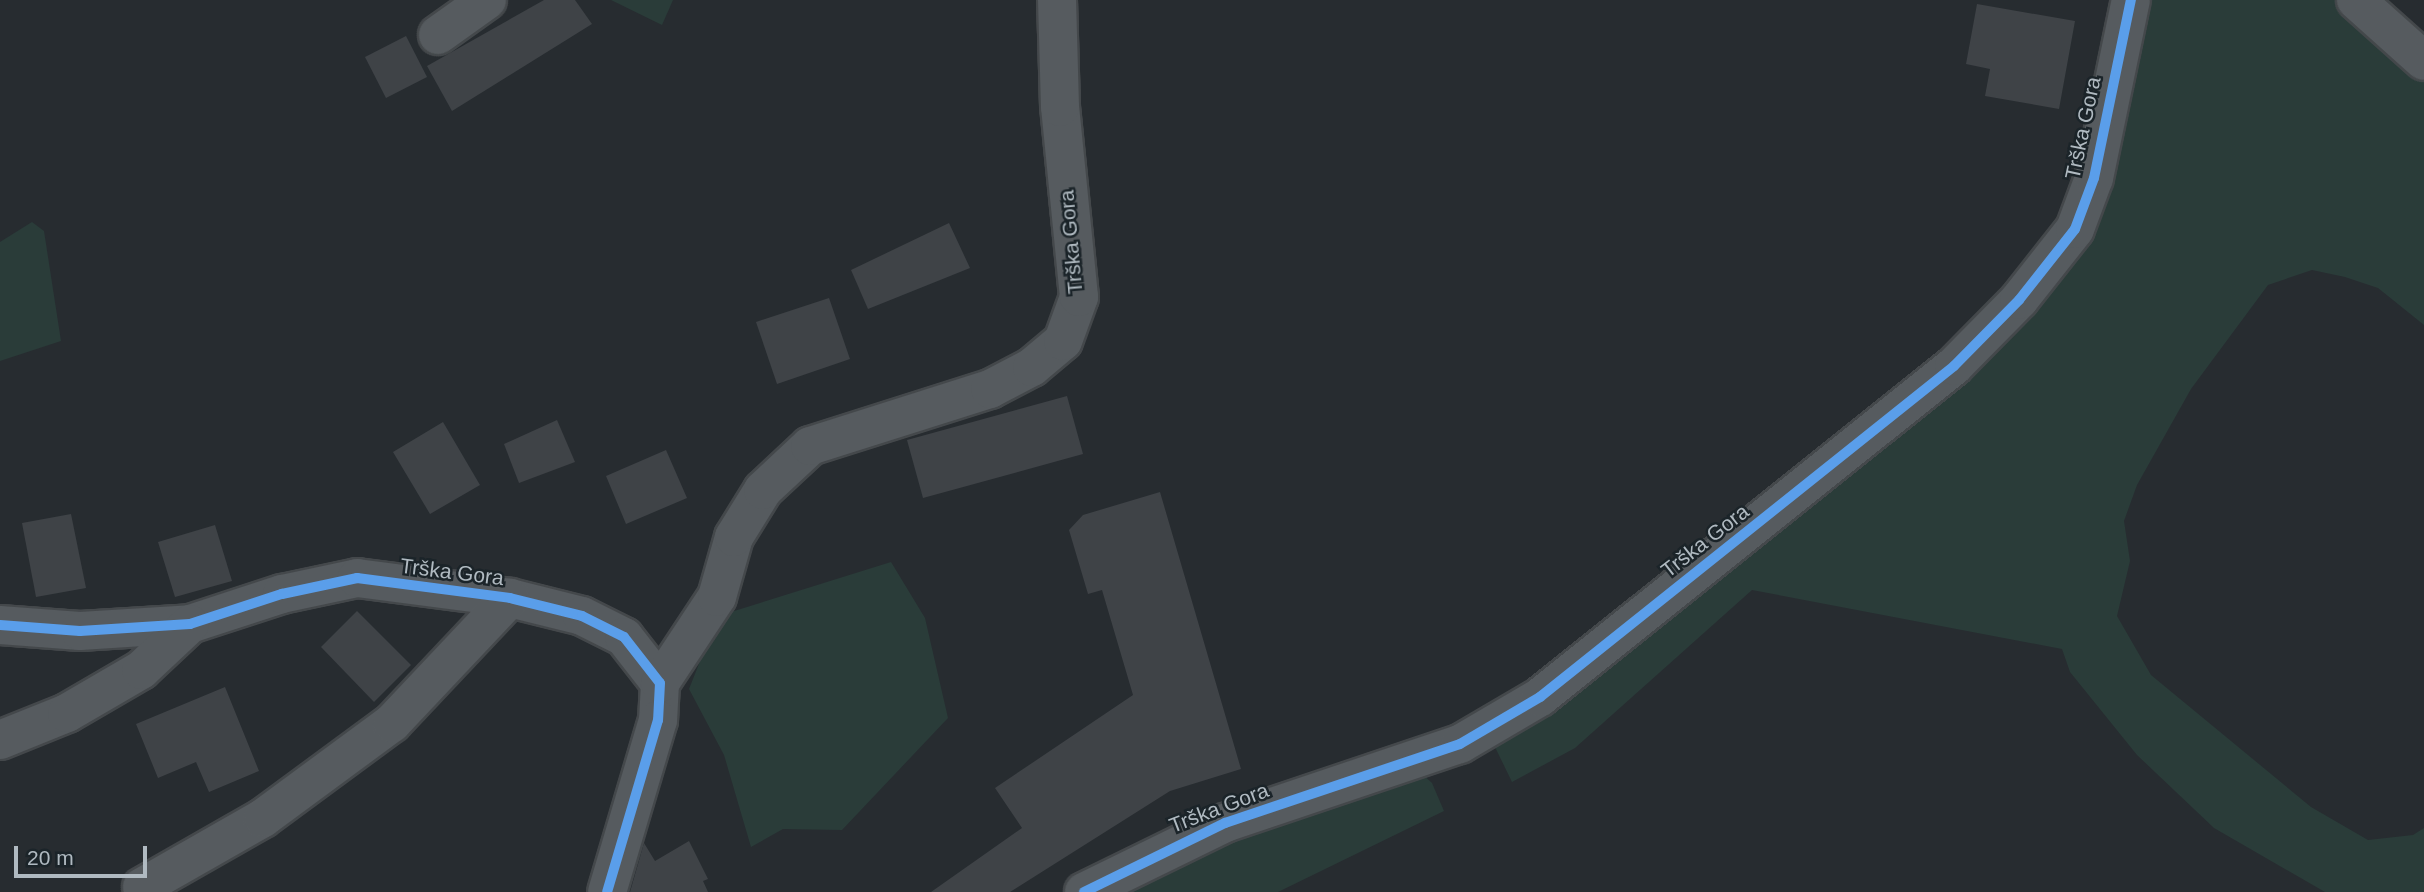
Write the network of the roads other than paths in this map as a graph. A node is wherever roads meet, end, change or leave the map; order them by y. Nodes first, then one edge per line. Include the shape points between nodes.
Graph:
1 (487, 0) edge
2 (1057, 0) edge
3 (2131, 0) edge
4 (2356, 0) edge
5 (438, 35) dead end
6 (2424, 61) edge
7 (510, 598) junction
8 (190, 624) junction
9 (0, 625) edge
10 (660, 682) junction
11 (0, 740) edge
12 (142, 887) dead end
13 (607, 892) edge
14 (1084, 892) edge

1 - 5 street
2 - 10 street, Trška Gora via 1062,132 1079,297 1063,341 1032,367 990,389 810,446 763,490 734,537 717,597
3 - 14 street, Trška Gora via 2094,177 2075,229 2019,300 1954,366 1539,696 1460,744 1225,823
4 - 6 street
7 - 8 street, Trška Gora via 357,578 282,594
7 - 10 street, Trška Gora via 582,615 624,637
7 - 12 street, Trška Gora via 392,723 263,818
8 - 9 street, Trška Gora via 80,631
8 - 11 street, Trška Gora via 141,670 67,713
10 - 13 street via 658,720

